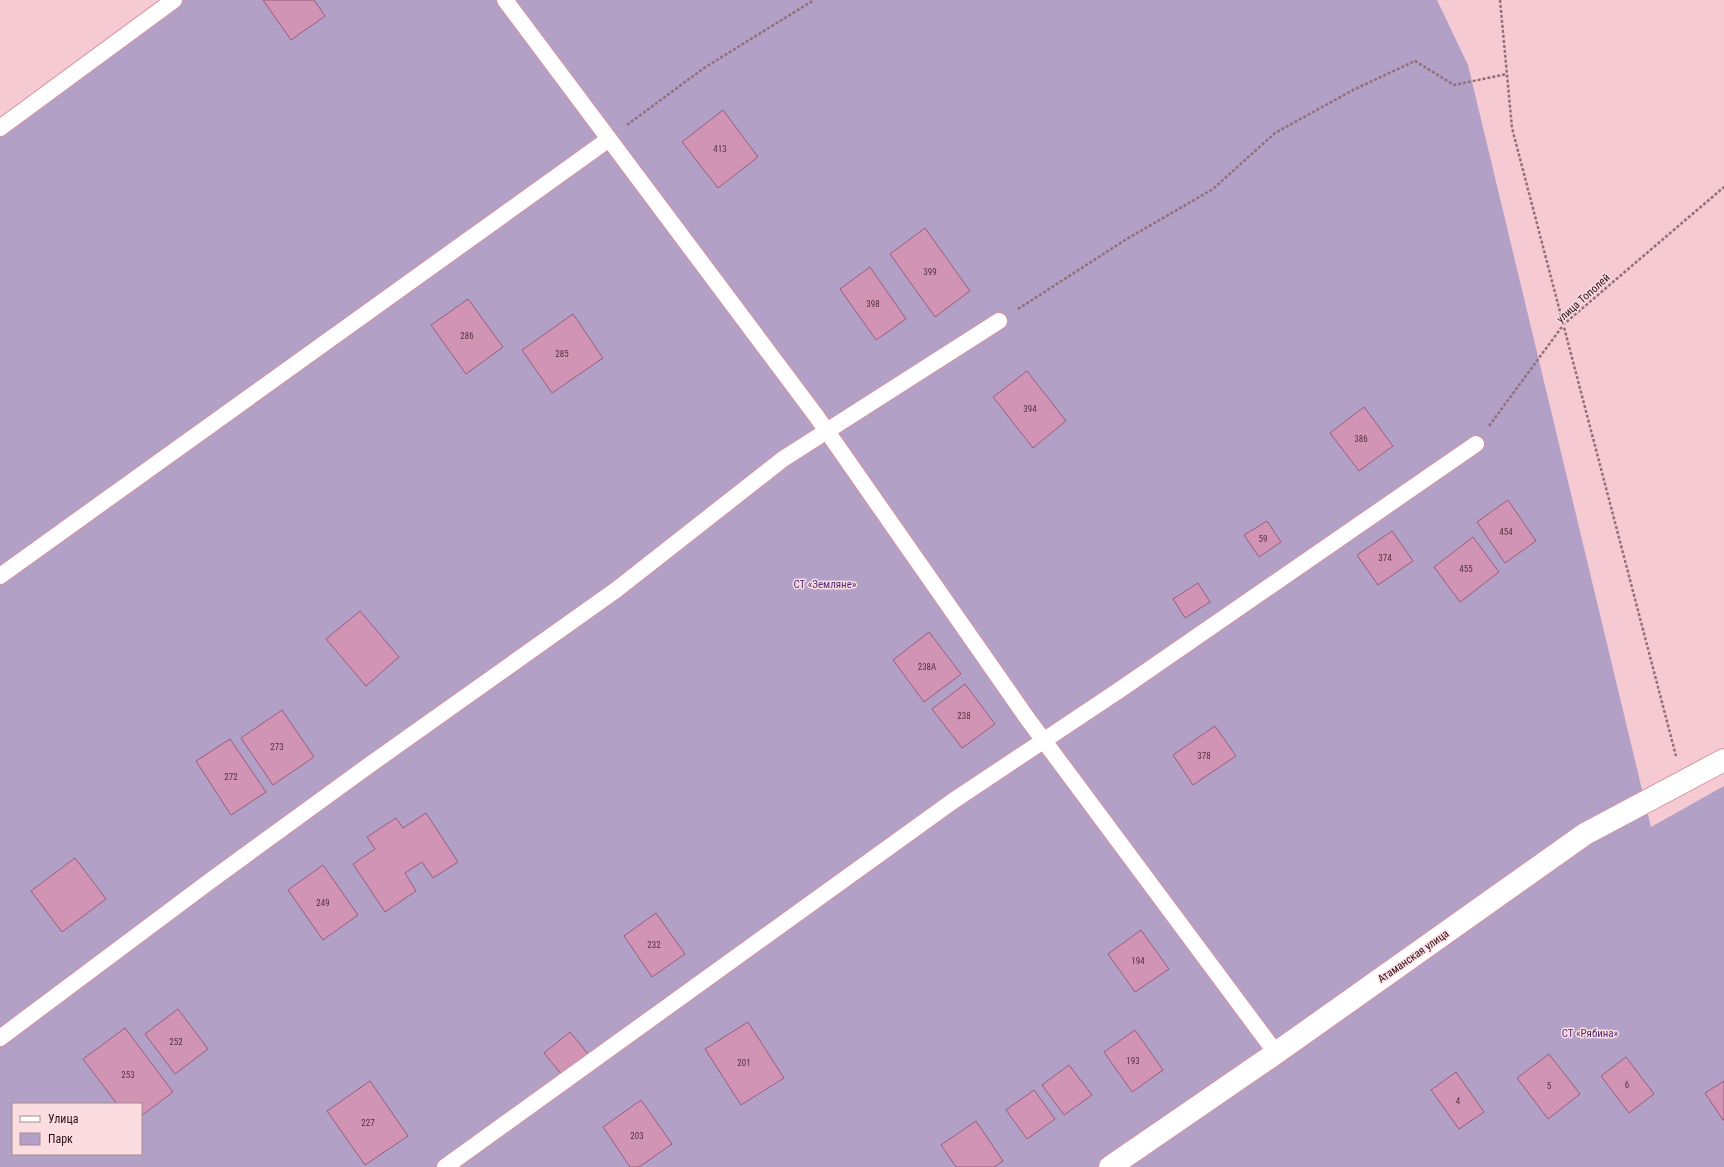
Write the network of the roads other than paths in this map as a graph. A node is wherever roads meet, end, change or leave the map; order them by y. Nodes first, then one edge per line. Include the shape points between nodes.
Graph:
1 (174, 0) edge
2 (505, 0) edge
3 (0, 128) edge
4 (609, 138) junction
5 (999, 321) road end
6 (825, 430) junction
7 (1476, 444) road end
8 (0, 576) edge
9 (1724, 760) edge
10 (0, 1038) edge
11 (1276, 1053) junction
12 (445, 1167) edge
13 (1110, 1167) edge

1 - 3 lane
2 - 4 lane
4 - 6 lane
4 - 8 lane
5 - 6 lane
6 - 10 lane via 783,459 616,590 362,771
6 - 11 lane via 1027,718
7 - 12 lane via 1121,689 953,801
9 - 11 street, Атаманская улица via 1585,834
11 - 13 street, Атаманская улица

